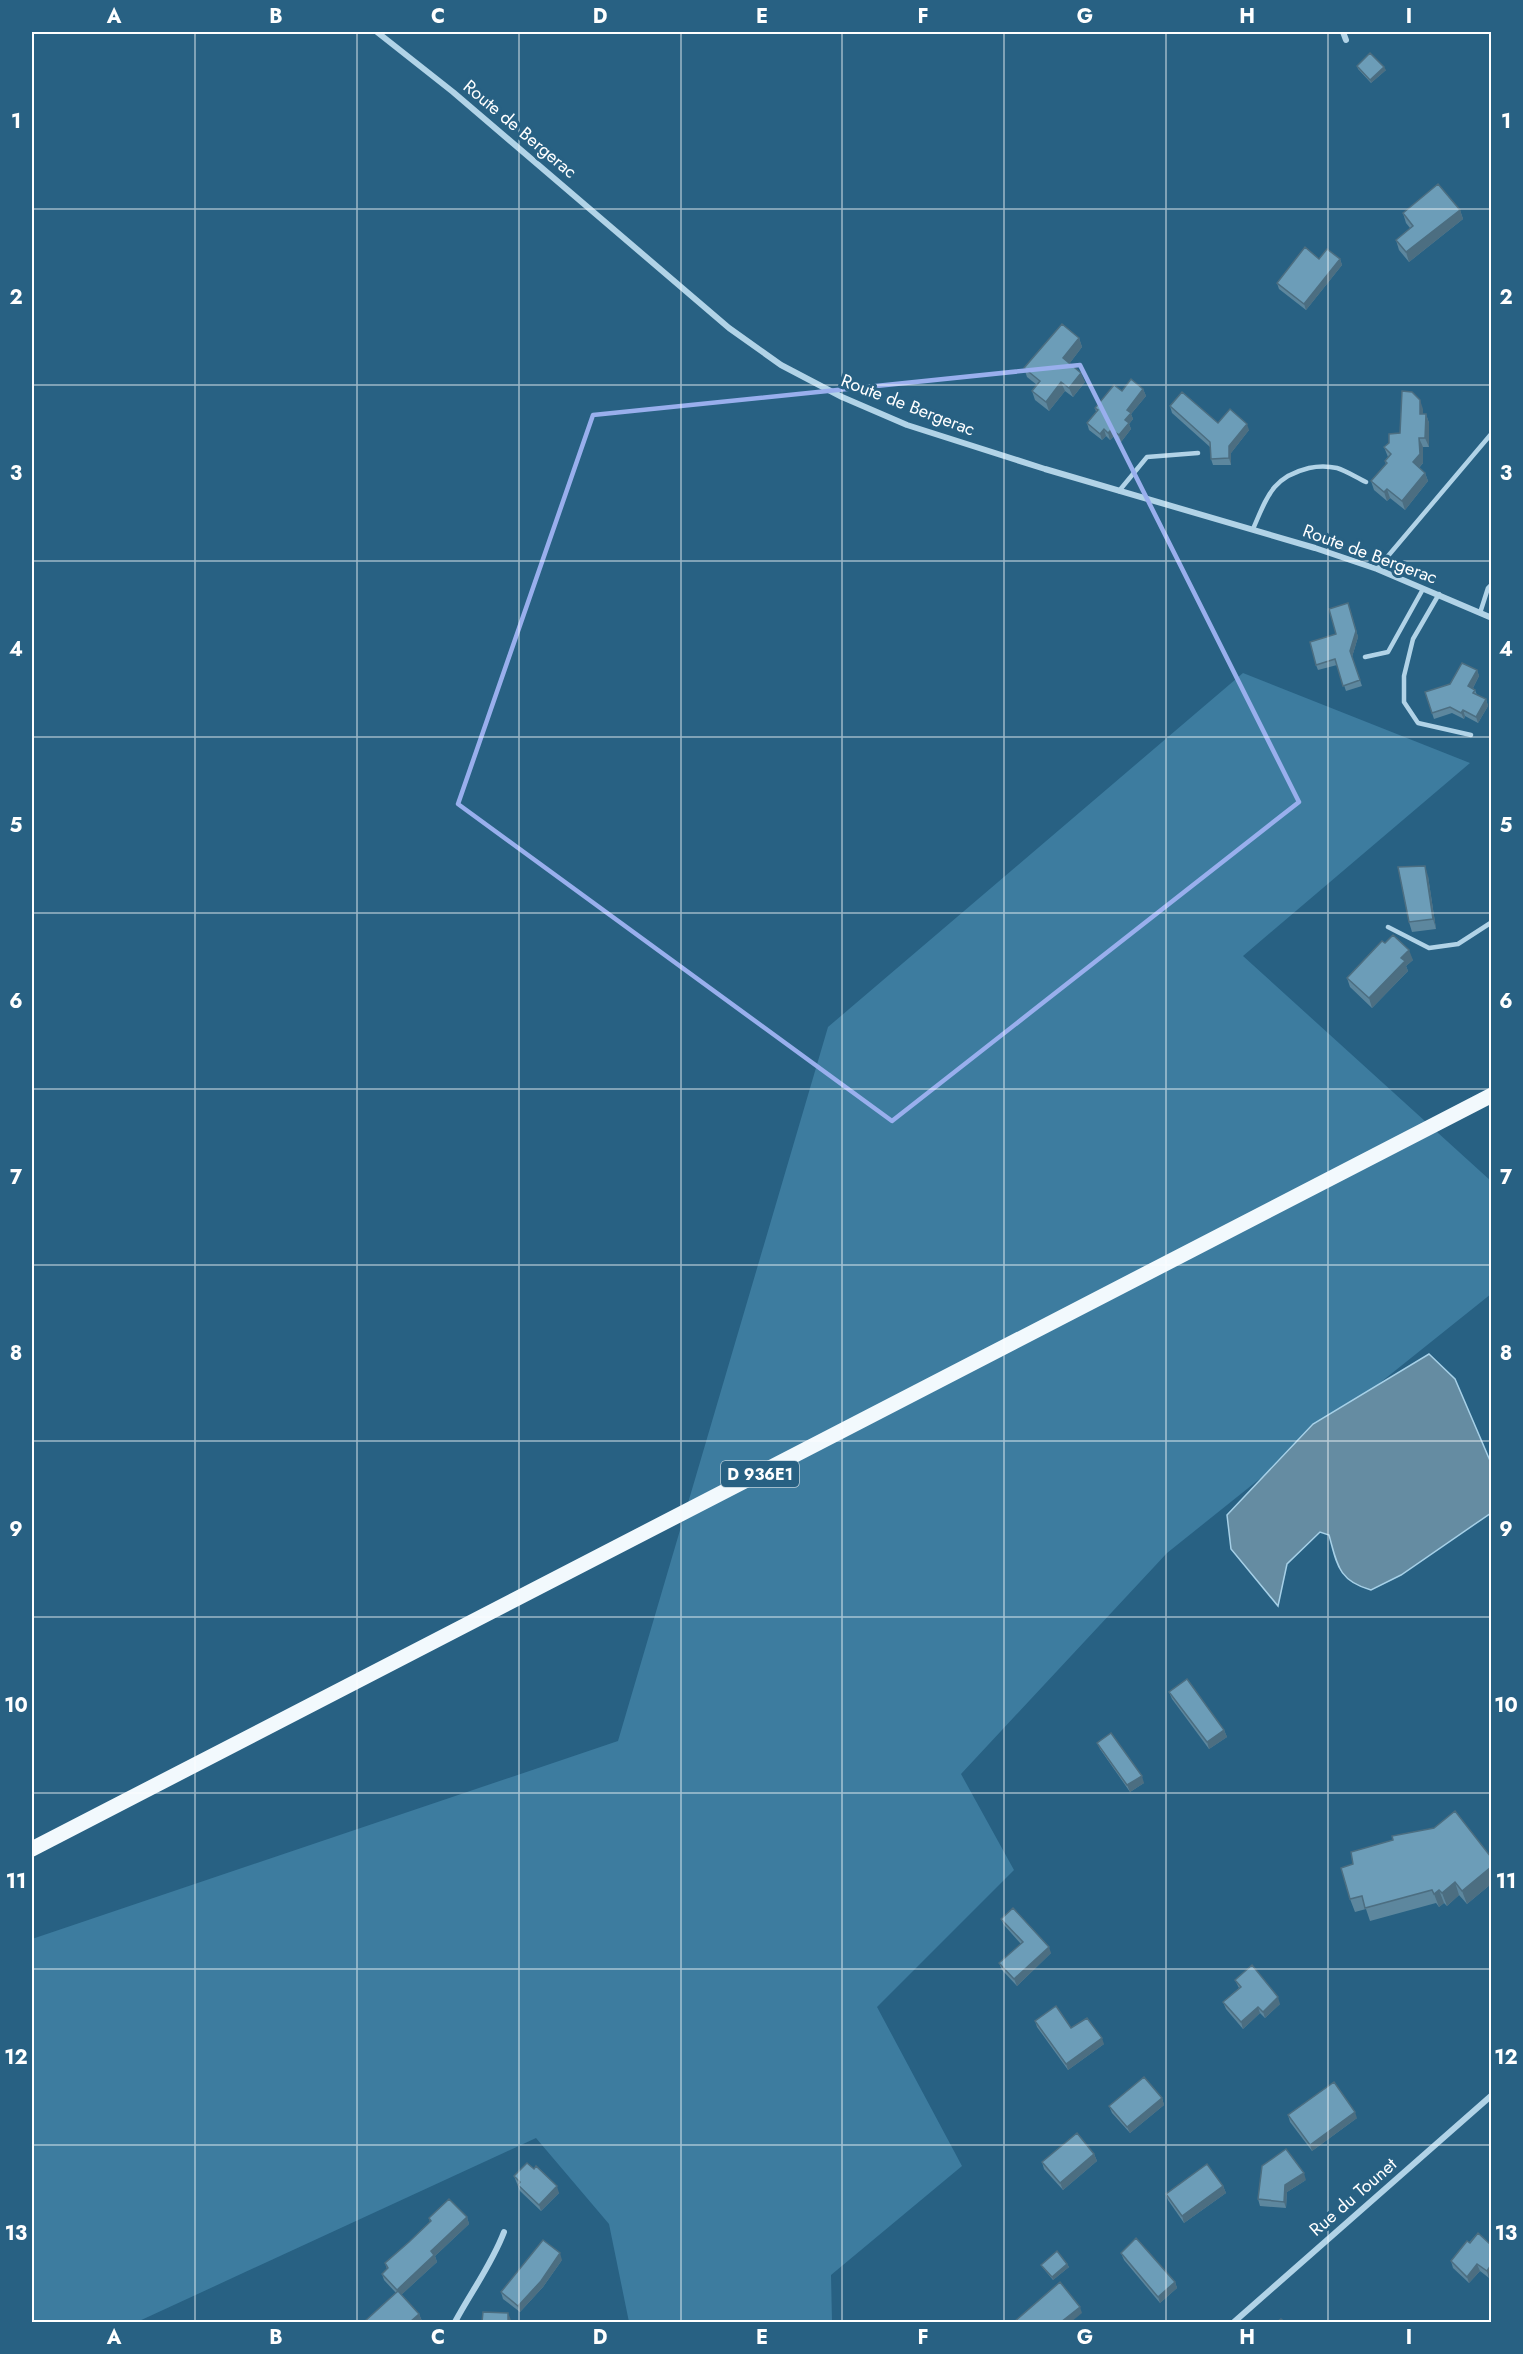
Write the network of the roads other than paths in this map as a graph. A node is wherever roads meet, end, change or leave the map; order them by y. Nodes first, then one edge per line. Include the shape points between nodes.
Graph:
1 (377, 32) edge
2 (1343, 32) edge
3 (1346, 40) dead end
4 (1491, 433) edge
5 (1198, 453) dead end
6 (1366, 482) dead end
7 (1119, 491) junction
8 (1253, 529) junction
9 (1377, 569) junction
10 (1491, 584) edge
11 (1423, 589) junction
12 (1439, 594) junction
13 (1480, 614) junction
14 (1491, 618) edge
15 (1365, 657) dead end
16 (1471, 735) dead end
17 (1491, 922) edge
18 (1388, 927) dead end
19 (1491, 1095) edge
20 (32, 1850) edge
21 (1491, 2095) edge
22 (504, 2232) dead end
23 (455, 2322) edge
24 (1234, 2322) edge

1 - 7 street, Route de Bergerac via 729,328 781,365 842,398 907,425
2 - 3 street
4 - 9 lane
5 - 7 lane via 1147,457
6 - 8 lane via 1337,468 1318,466 1294,472 1278,481
7 - 8 street, Route de Bergerac
8 - 9 street, Route de Bergerac
9 - 11 street, Route de Bergerac
10 - 13 lane
11 - 12 street, Route de Bergerac
11 - 15 lane via 1388,652
12 - 13 street, Route de Bergerac
12 - 16 lane via 1413,639 1404,676 1404,702 1418,723
13 - 14 street, Route de Bergerac
17 - 18 lane via 1458,944 1429,948
19 - 20 main road, D 936E1
21 - 24 street, Rue du Tounet
22 - 23 street via 495,2256

